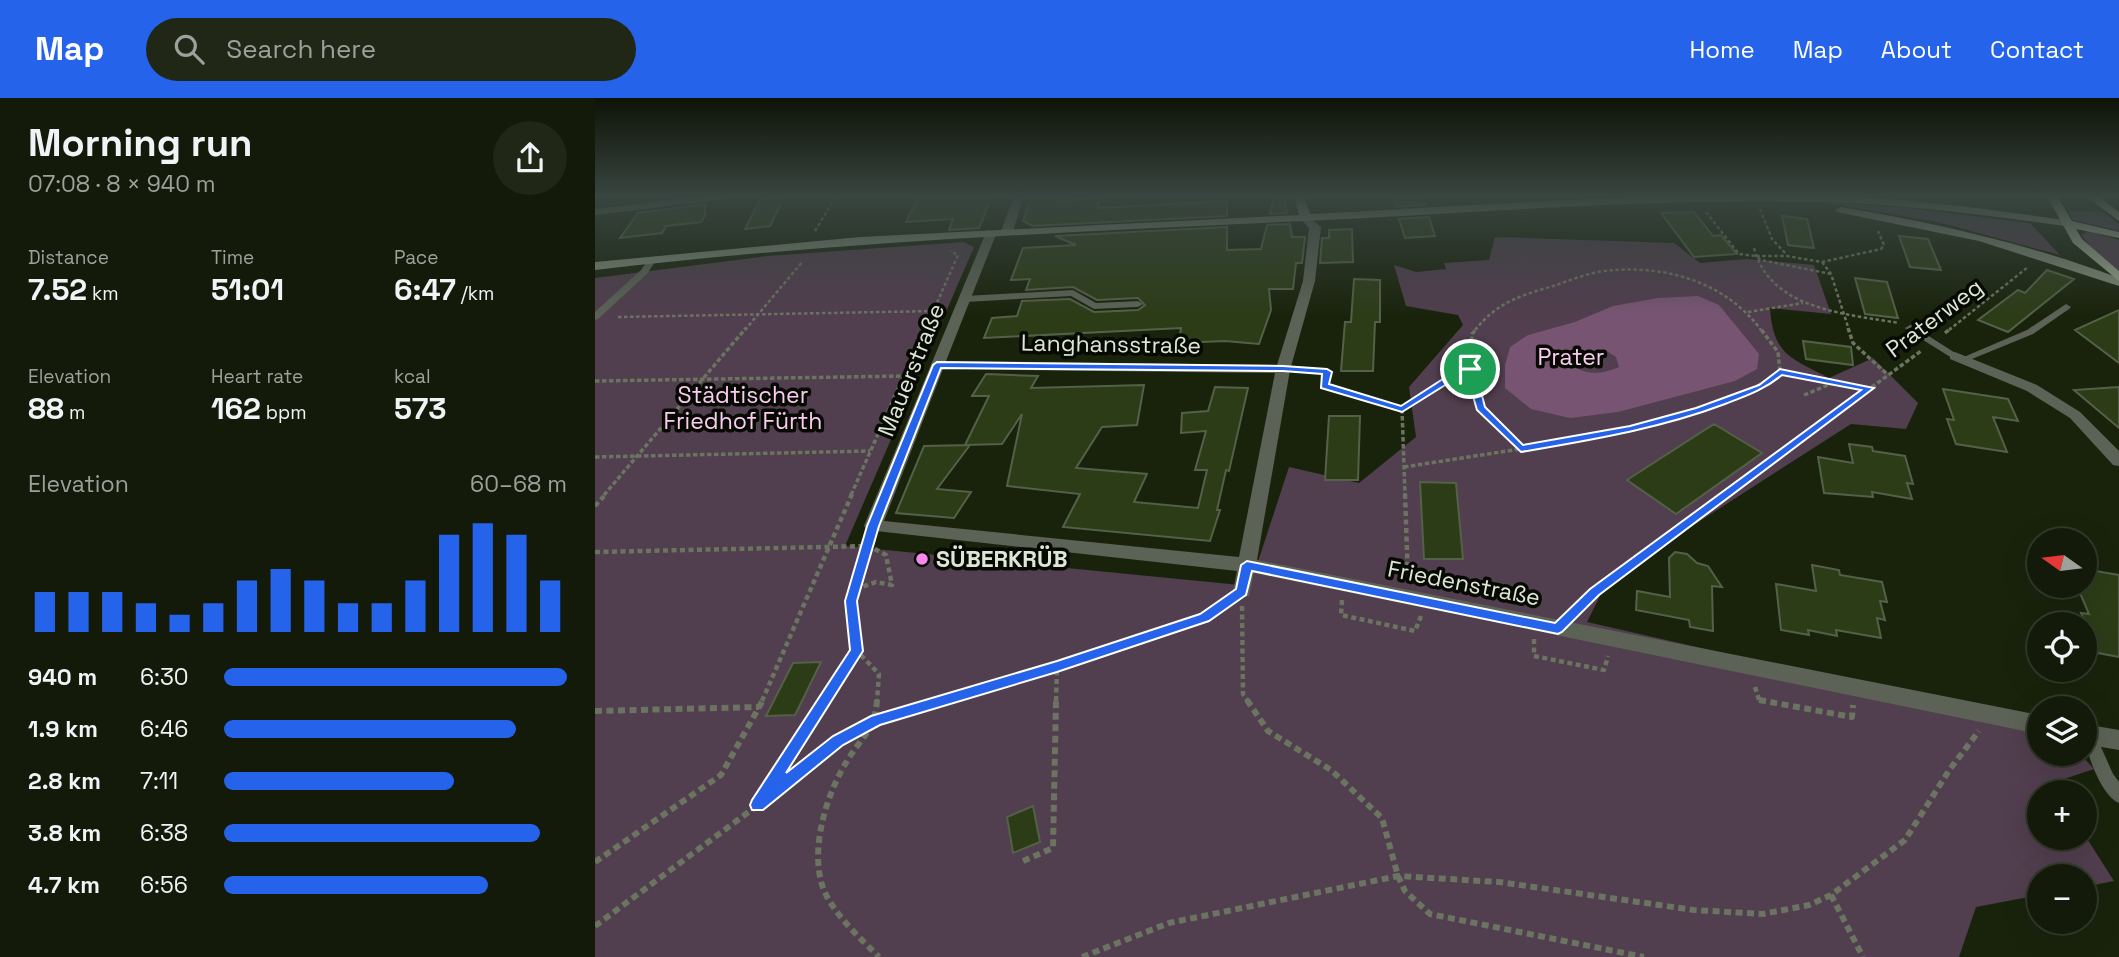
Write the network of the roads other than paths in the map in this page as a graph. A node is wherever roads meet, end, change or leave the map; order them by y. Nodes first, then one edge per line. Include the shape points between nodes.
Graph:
1 (918, 236) edge
2 (996, 236) edge
3 (1314, 236) edge
4 (1977, 236) edge
5 (2075, 236) edge
6 (653, 259) junction
7 (595, 266) edge
8 (2119, 279) edge
9 (965, 299) junction
10 (1138, 304) dead end
11 (2067, 307) dead end
12 (600, 317) edge
13 (1910, 328) dead end
14 (1959, 358) junction
15 (937, 365) junction
16 (1283, 369) junction
17 (2119, 461) edge
18 (873, 526) joint
19 (1247, 565) junction
20 (1242, 591) road end
21 (2027, 722) edge
22 (2097, 736) edge
23 (2119, 740) edge
24 (2097, 758) edge
25 (2119, 795) edge

1 - 6 main road
2 - 9 street, Mauerstraße
3 - 16 street via 1308,281
4 - 8 main road
5 - 8 main road
6 - 7 main road
6 - 12 lane
9 - 10 lane via 1073,293 1094,306
9 - 15 street, Mauerstraße
11 - 14 lane via 2030,332
13 - 14 lane
14 - 17 street via 2032,388 2075,415
15 - 16 street, Langhansstraße
15 - 18 street, Mauerstraße
16 - 19 street
18 - 19 street, Friedenstraße
19 - 20 street
19 - 21 street, Friedenstraße
22 - 23 street
24 - 25 lane

